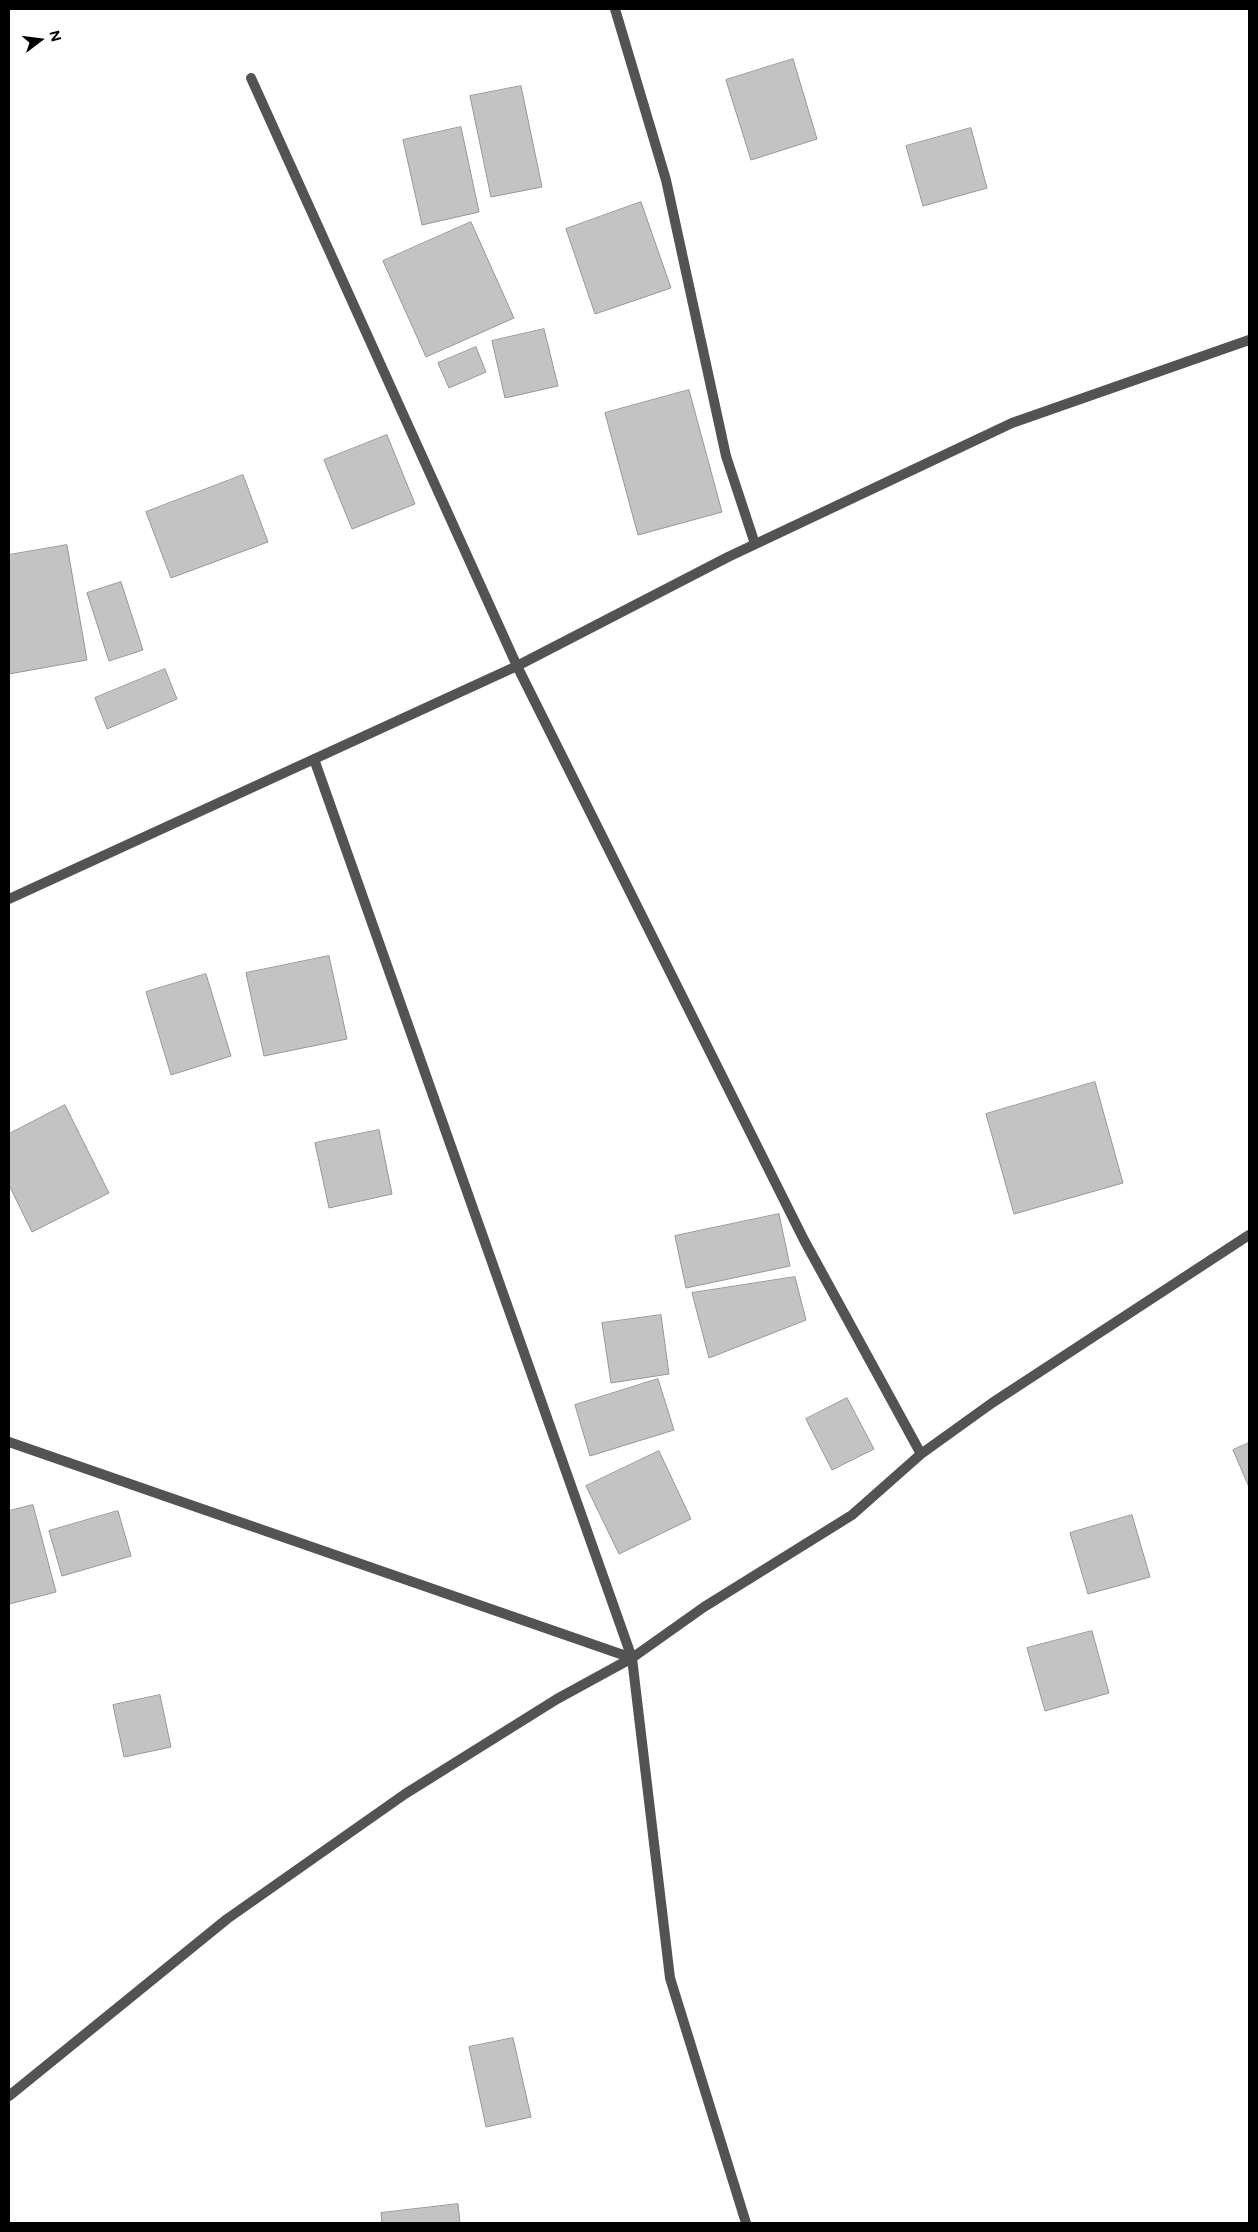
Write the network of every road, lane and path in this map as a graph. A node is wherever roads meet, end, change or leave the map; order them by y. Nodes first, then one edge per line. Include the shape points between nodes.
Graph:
1 (615, 9) edge
2 (251, 78) dead end
3 (1249, 340) edge
4 (755, 544) junction
5 (516, 666) junction
6 (314, 759) junction
7 (9, 899) edge
8 (1249, 1235) edge
9 (9, 1442) edge
10 (920, 1454) junction
11 (632, 1658) junction
12 (9, 2096) edge
13 (746, 2223) edge

1 - 4 street via 666,180 726,456
2 - 5 street
3 - 4 street via 1012,423
4 - 5 street
5 - 6 street
5 - 10 street via 804,1240
6 - 7 street
6 - 11 street
8 - 10 street via 992,1403
9 - 11 street
10 - 11 street via 852,1515 704,1607
11 - 12 street via 557,1699 405,1794 235,1913
11 - 13 street via 670,1978

